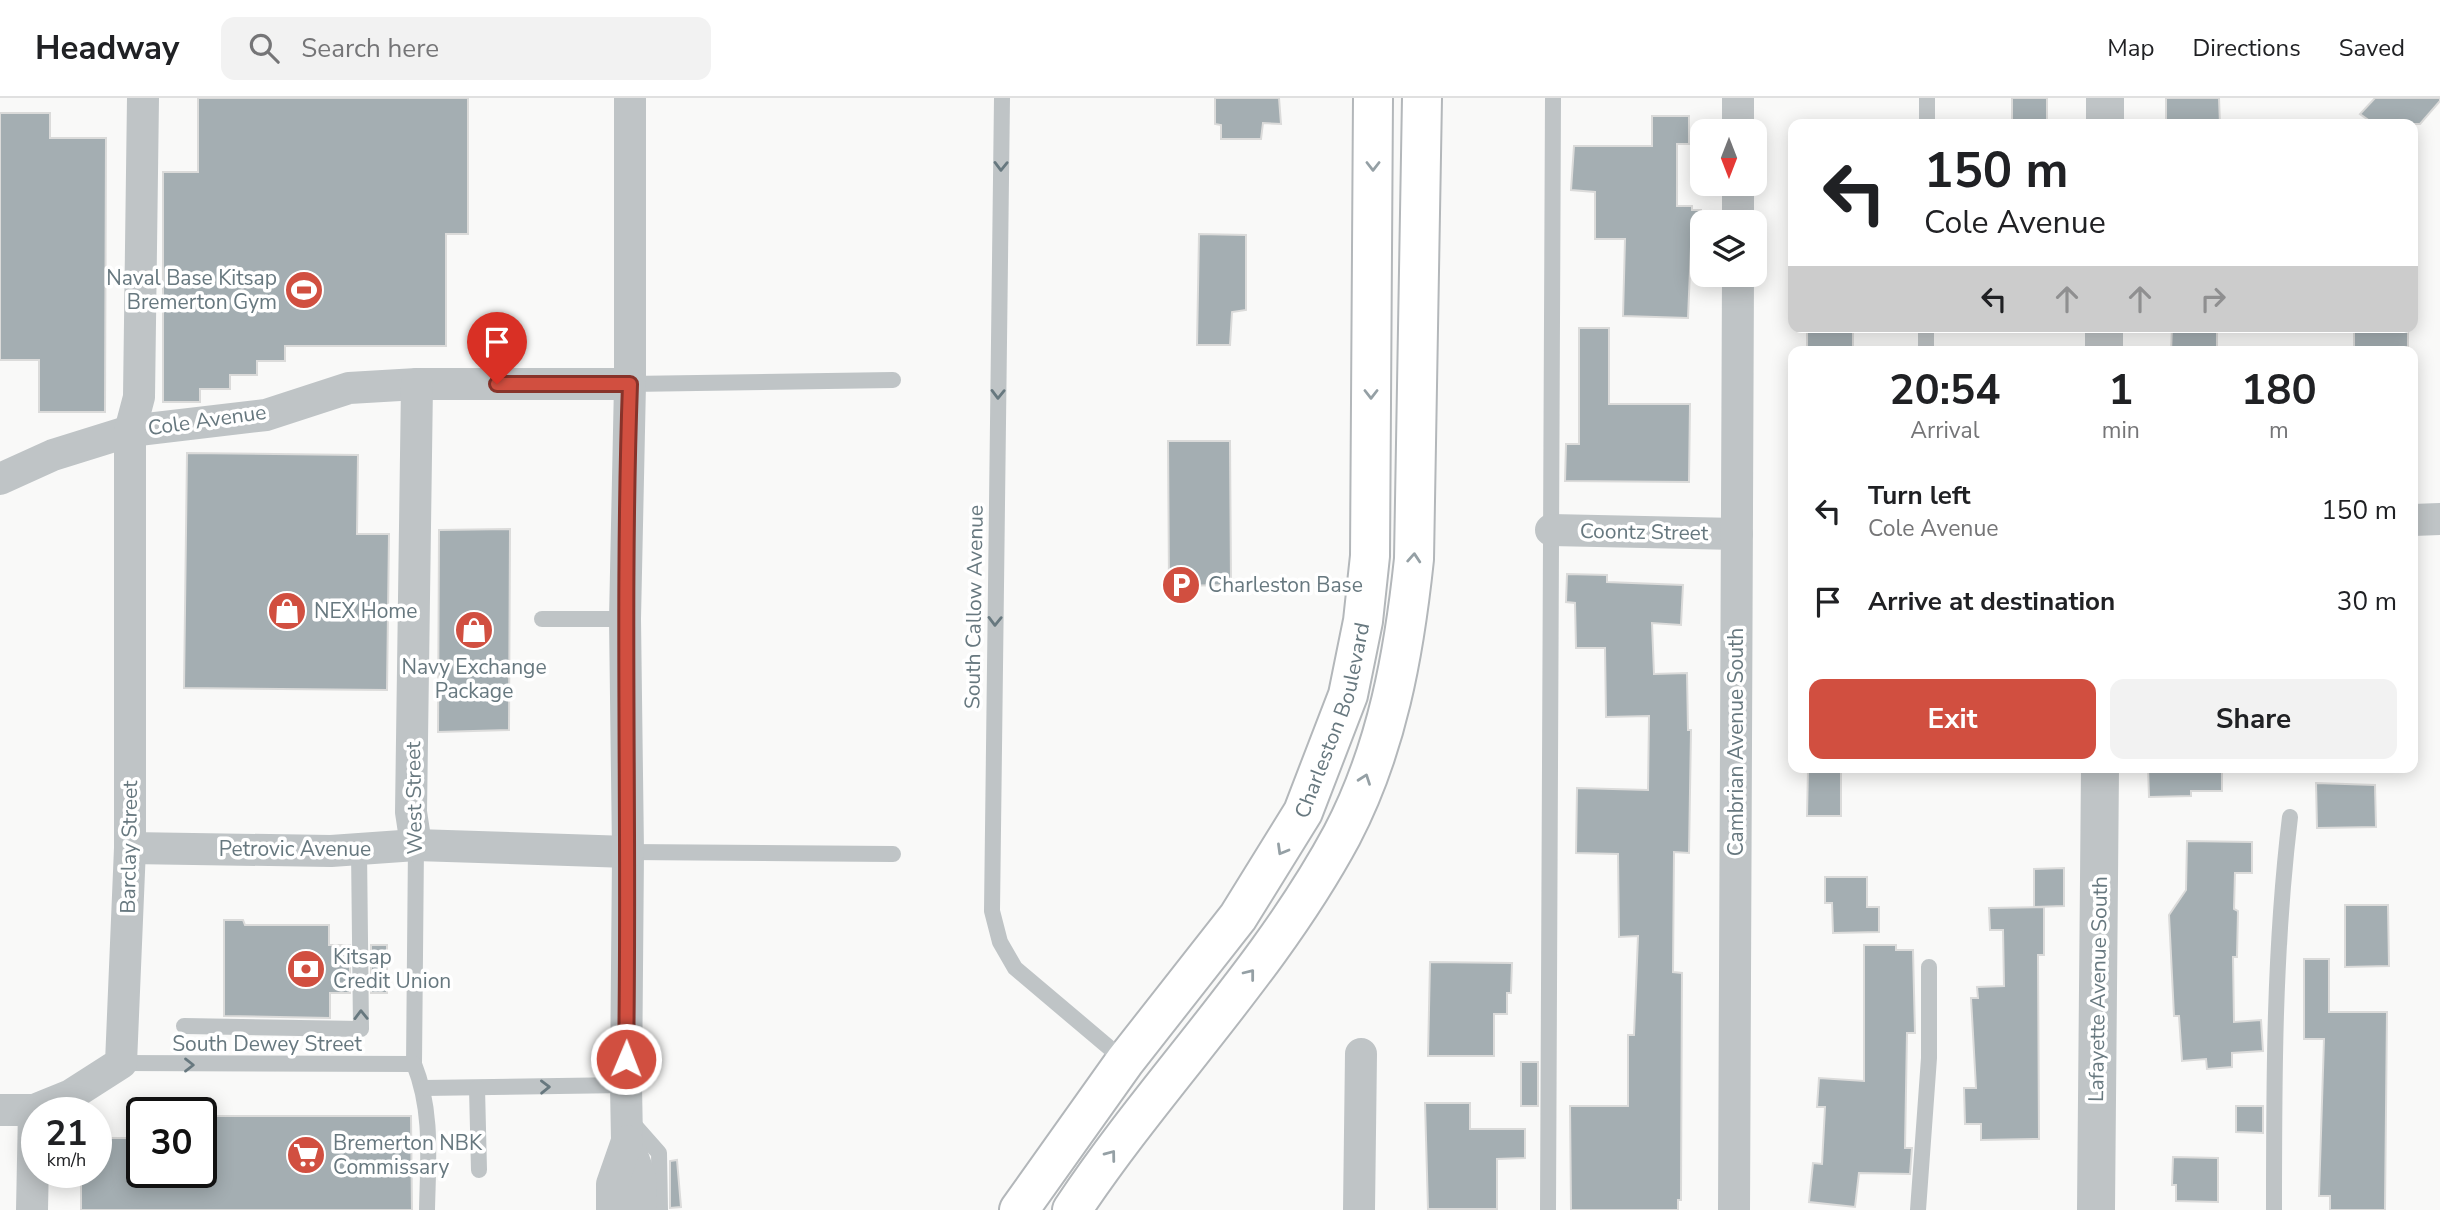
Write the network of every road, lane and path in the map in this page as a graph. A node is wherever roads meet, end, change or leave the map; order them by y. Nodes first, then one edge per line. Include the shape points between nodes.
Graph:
1 (143, 98) edge
2 (630, 98) edge
3 (1002, 98) edge
4 (1373, 98) edge
5 (1422, 98) edge
6 (1553, 98) edge
7 (1738, 98) edge
8 (1927, 98) edge
9 (2105, 98) edge
10 (1738, 119) edge
11 (1927, 119) edge
12 (2105, 119) edge
13 (1738, 287) edge
14 (892, 380) dead end
15 (417, 384) junction
16 (630, 384) junction
17 (130, 431) junction
18 (0, 479) edge
19 (2440, 519) edge
20 (2418, 520) edge
21 (1551, 530) junction
22 (1737, 534) junction
23 (542, 619) dead end
24 (625, 619) junction
25 (2100, 773) edge
26 (2290, 817) dead end
27 (416, 845) junction
28 (130, 848) junction
29 (359, 850) junction
30 (628, 852) junction
31 (893, 854) dead end
32 (1929, 967) dead end
33 (184, 1026) dead end
34 (1361, 1054) dead end
35 (1125, 1061) junction
36 (121, 1063) junction
37 (414, 1064) junction
38 (626, 1085) junction
39 (424, 1088) junction
40 (477, 1088) junction
41 (64, 1097) edge
42 (0, 1110) edge
43 (21, 1110) edge
44 (627, 1129) junction
45 (479, 1170) dead end
46 (32, 1188) edge
47 (32, 1210) edge
48 (427, 1210) edge
49 (612, 1210) edge
50 (641, 1210) edge
51 (660, 1210) edge
52 (1019, 1210) edge
53 (1072, 1210) edge
54 (1359, 1210) edge
55 (1548, 1210) edge
56 (1734, 1210) edge
57 (1918, 1210) edge
58 (2096, 1210) edge
59 (2274, 1210) edge

1 - 17 street, Barclay Street via 139,397
2 - 16 street
3 -> 35 lane, South Callow Avenue via 992,911 1006,954 1040,991
4 -> 35 highway, Charleston Boulevard via 1370,556 1348,695 1308,800 1278,858 1238,917
53 -> 5 highway via 1275,943 1316,881 1343,832 1391,707 1415,559
6 - 21 lane
7 - 10 street
8 - 11 lane
9 - 12 street
13 - 22 street, Cambrian Avenue South
14 - 16 lane
15 - 16 street, Cole Avenue
15 - 17 street, Cole Avenue via 349,388 266,415
15 - 27 street, West Street via 411,812
16 - 24 street
17 - 18 street, Cole Avenue via 53,454
17 - 28 street, Barclay Street
19 - 20 street
21 - 22 street, Coontz Street
21 - 55 lane
22 - 56 street, Cambrian Avenue South
23 - 24 lane
24 - 30 street
25 - 58 street, Lafayette Avenue South
26 - 59 lane via 2279,908
27 - 29 street, Petrovic Avenue
27 - 30 street, Petrovic Avenue
27 - 37 lane, West Street
28 - 29 street, Petrovic Avenue
28 - 36 street, Barclay Street
33 -> 29 lane via 361,1029
30 - 31 lane
30 - 38 street
32 - 57 lane via 1929,1058
34 - 54 street
35 - 52 highway, Charleston Boulevard
36 -> 37 lane, South Dewey Street
36 - 41 street
37 - 39 lane, West Street
40 -> 38 lane
38 - 44 street
39 - 40 lane
39 - 48 lane, West Street
40 - 45 lane
42 - 43 street
44 - 49 street via 612,1184
44 - 50 street via 640,1177
44 - 51 lane via 659,1153
46 - 47 street

